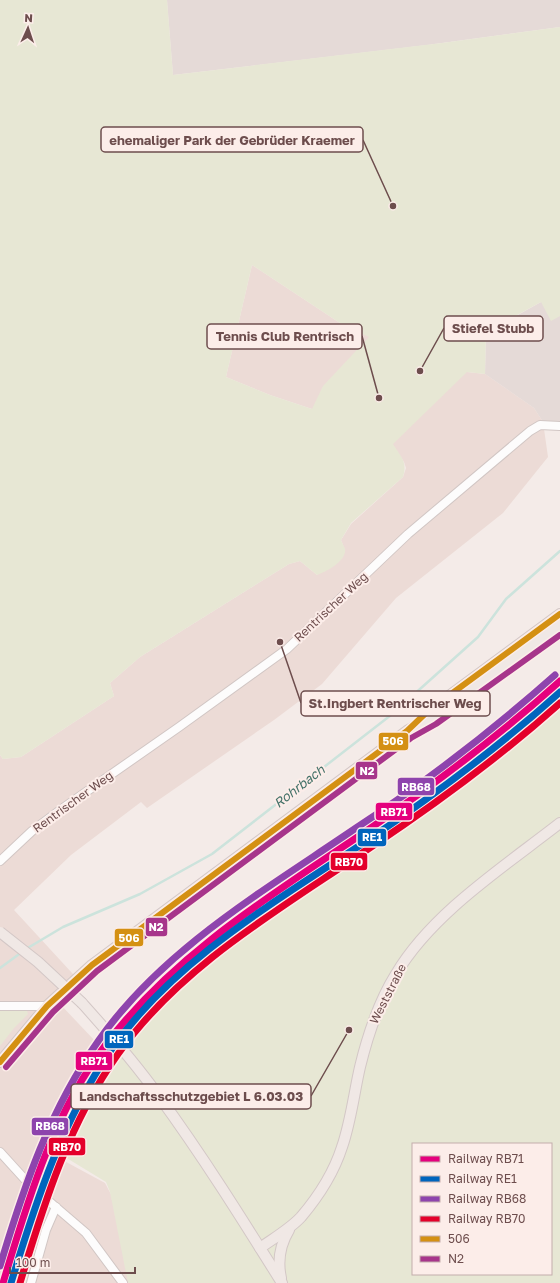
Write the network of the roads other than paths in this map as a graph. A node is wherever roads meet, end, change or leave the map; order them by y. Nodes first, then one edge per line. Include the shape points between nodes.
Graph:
1 (560, 426) edge
2 (560, 614) edge
3 (560, 625) edge
4 (407, 731) junction
5 (560, 823) edge
6 (0, 861) edge
7 (0, 932) edge
8 (0, 1006) edge
9 (47, 1006) junction
10 (0, 1062) edge
11 (0, 1152) edge
12 (56, 1207) junction
13 (291, 1227) junction
14 (260, 1248) junction
15 (31, 1283) edge
16 (123, 1283) edge
17 (282, 1283) edge

1 - 6 street, Rentrischer Weg via 540,425 530,431 408,534 287,649 46,820
2 - 4 main road via 428,711
3 - 4 main road via 431,717
4 - 9 main road via 92,965
5 - 13 main road, Weststraße via 454,906 421,940 396,974 369,1031 342,1147 324,1185
7 - 14 main road, bridge via 38,962 82,1004 128,1056 171,1112
8 - 9 street
9 - 10 main road
11 - 12 street via 30,1185
12 - 15 street via 46,1230
12 - 16 street via 86,1233
13 - 14 main road, Weststraße
13 - 17 main road via 280,1250
14 - 17 main road

